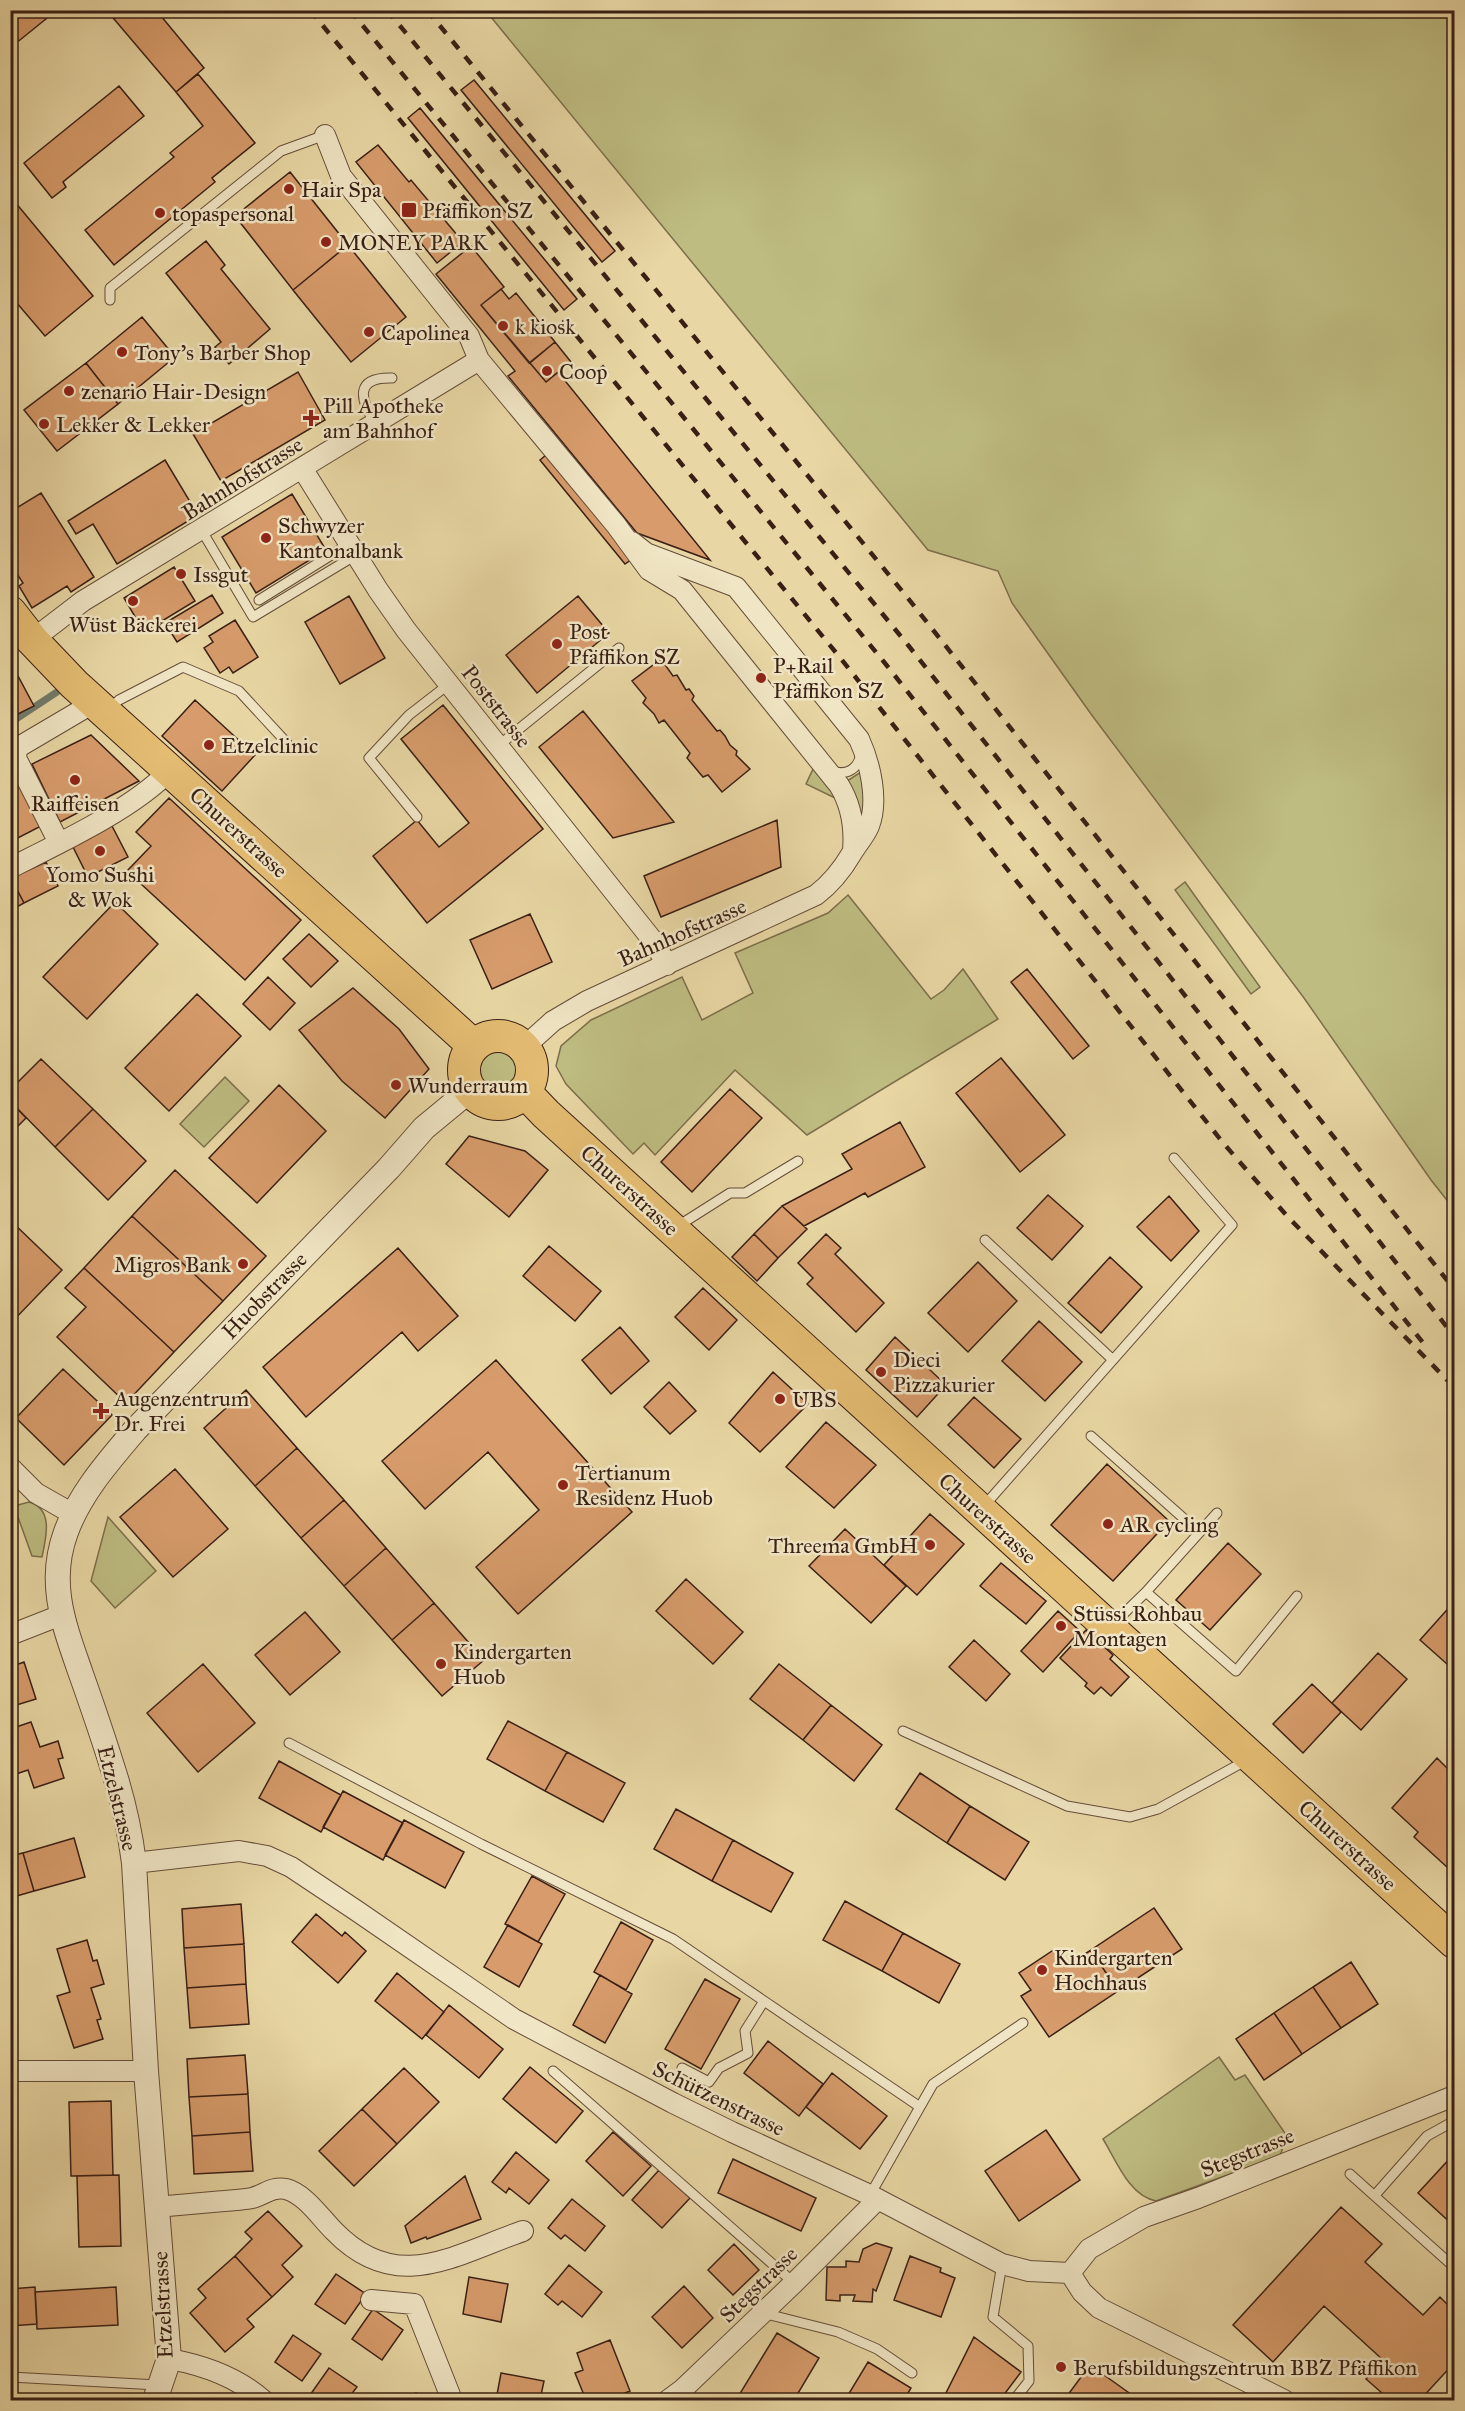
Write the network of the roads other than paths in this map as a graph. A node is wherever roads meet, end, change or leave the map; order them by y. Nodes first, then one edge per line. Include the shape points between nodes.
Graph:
1 (325, 135) joint
2 (110, 300) dead end
3 (479, 360) junction
4 (392, 378) dead end
5 (375, 424) junction
6 (302, 468) junction
7 (202, 531) junction
8 (627, 538) junction
9 (353, 549) junction
10 (694, 571) junction
11 (682, 590) junction
12 (258, 600) dead end
13 (10, 612) edge
14 (32, 640) junction
15 (619, 648) dead end
16 (449, 684) junction
17 (100, 707) junction
18 (859, 740) junction
19 (288, 743) dead end
20 (498, 746) junction
21 (820, 763) junction
22 (170, 770) junction
23 (417, 817) dead end
24 (59, 843) junction
25 (853, 851) junction
26 (10, 868) edge
27 (667, 965) junction
28 (474, 1046) junction
29 (523, 1048) junction
30 (470, 1090) junction
31 (524, 1091) junction
32 (1174, 1158) dead end
33 (798, 1161) dead end
34 (674, 1229) junction
35 (986, 1240) dead end
36 (1113, 1360) junction
37 (1091, 1436) dead end
38 (10, 1467) edge
39 (980, 1510) junction
40 (1216, 1513) dead end
41 (74, 1514) junction
42 (1199, 1532) junction
43 (1146, 1592) junction
44 (1297, 1596) dead end
45 (61, 1615) junction
46 (1109, 1628) junction
47 (10, 1635) edge
48 (903, 1731) dead end
49 (289, 1743) dead end
50 (1251, 1757) junction
51 (134, 1863) junction
52 (1453, 1937) edge
53 (764, 2001) junction
54 (1023, 2023) dead end
55 (682, 2068) dead end
56 (10, 2071) edge
57 (553, 2071) dead end
58 (146, 2072) junction
59 (1455, 2096) edge
60 (920, 2107) junction
61 (1455, 2121) edge
62 (1350, 2174) dead end
63 (1375, 2195) junction
64 (874, 2197) junction
65 (156, 2207) junction
66 (523, 2231) dead end
67 (1002, 2264) junction
68 (1455, 2267) edge
69 (1070, 2273) junction
70 (794, 2283) junction
71 (371, 2300) dead end
72 (763, 2313) junction
73 (169, 2359) junction
74 (912, 2373) dead end
75 (10, 2377) edge
76 (158, 2393) edge
77 (263, 2400) edge
78 (453, 2400) edge
79 (668, 2400) edge
80 (1014, 2400) edge
81 (1284, 2400) edge

1 - 2 lane via 281,151 110,288
1 - 3 street, Bahnhofstrasse via 341,176 469,336
3 - 5 street, Bahnhofstrasse
3 - 8 street, Bahnhofstrasse
4 - 5 lane via 373,380 364,389 363,401
5 - 6 street, Bahnhofstrasse
6 - 7 street, Bahnhofstrasse
6 - 9 street, Poststrasse
7 - 9 lane via 254,616
7 - 14 street, Bahnhofstrasse via 84,602
8 - 10 street, Bahnhofstrasse via 646,553
8 - 11 street, Bahnhofstrasse via 654,575
9 - 12 lane
9 - 16 street, Poststrasse via 378,590
10 - 11 lane via 684,581
10 - 18 street, Bahnhofstrasse via 736,587
11 - 21 street, Bahnhofstrasse
13 - 14 main road, Churerstrasse
14 - 17 main road, Churerstrasse
15 - 20 lane
16 - 20 street, Poststrasse
16 - 23 lane via 409,715 369,758
17 - 19 lane via 183,667 239,691
17 - 22 main road, Churerstrasse
17 - 24 street via 17,748 16,758
18 - 21 lane via 861,758 850,771 833,772
18 - 25 street, Bahnhofstrasse via 869,768 873,800 870,825
20 - 27 street, Poststrasse via 654,942
21 - 25 street, Bahnhofstrasse via 847,797 855,833
22 - 24 street via 156,785
22 - 28 main road, Churerstrasse
24 - 26 street
25 - 27 street, Bahnhofstrasse via 834,881 816,895
27 - 29 street, Bahnhofstrasse via 573,1009
28 - 29 main road via 496,1036 514,1040
28 - 30 main road via 464,1067
29 - 31 main road via 531,1066
30 - 31 main road via 482,1100 497,1104 512,1101
30 - 41 street, Huobstrasse via 424,1128 135,1430 99,1472
31 - 34 main road, Churerstrasse
32 - 36 lane via 1232,1225
33 - 34 lane via 745,1193 730,1193
34 - 39 main road, Churerstrasse
35 - 36 lane
36 - 39 lane
37 - 42 lane
38 - 41 street via 36,1493
39 - 46 main road, Churerstrasse
40 - 42 lane
41 - 45 street, Etzelstrasse via 58,1566
42 - 43 lane
43 - 44 lane via 1236,1671
43 - 46 lane
45 - 47 street
45 - 51 street, Etzelstrasse via 114,1772
46 - 50 main road, Churerstrasse
48 - 50 lane via 1067,1806 1130,1817 1158,1809
49 - 53 lane via 481,1845 673,1939
50 - 52 main road, Churerstrasse
51 - 58 street, Etzelstrasse
51 - 64 street, Schützenstrasse via 239,1851 267,1856 357,1911 514,2019 722,2128
53 - 55 lane via 745,2031 748,2053 719,2068 709,2082
53 - 60 lane
54 - 60 lane via 933,2084
56 - 58 street
57 - 70 lane
58 - 65 street, Etzelstrasse
59 - 69 street, Stegstrasse via 1144,2217 1089,2249
60 - 64 lane
61 - 63 lane via 1427,2136
62 - 63 lane
63 - 68 lane
64 - 67 street, Schützenstrasse
64 - 70 street, Stegstrasse
65 - 66 street via 252,2198 282,2188 302,2198 362,2255 405,2266 435,2262
65 - 73 street, Etzelstrasse
67 - 69 street, Schützenstrasse via 1029,2271
67 - 80 lane via 993,2317 1028,2346 1029,2381
69 - 81 street via 1099,2308
70 - 72 street, Stegstrasse
71 - 78 street via 414,2304
72 - 74 lane via 838,2332 877,2349
72 - 79 street, Stegstrasse
73 - 76 street, Etzelstrasse
73 - 77 street via 198,2364
75 - 76 lane

